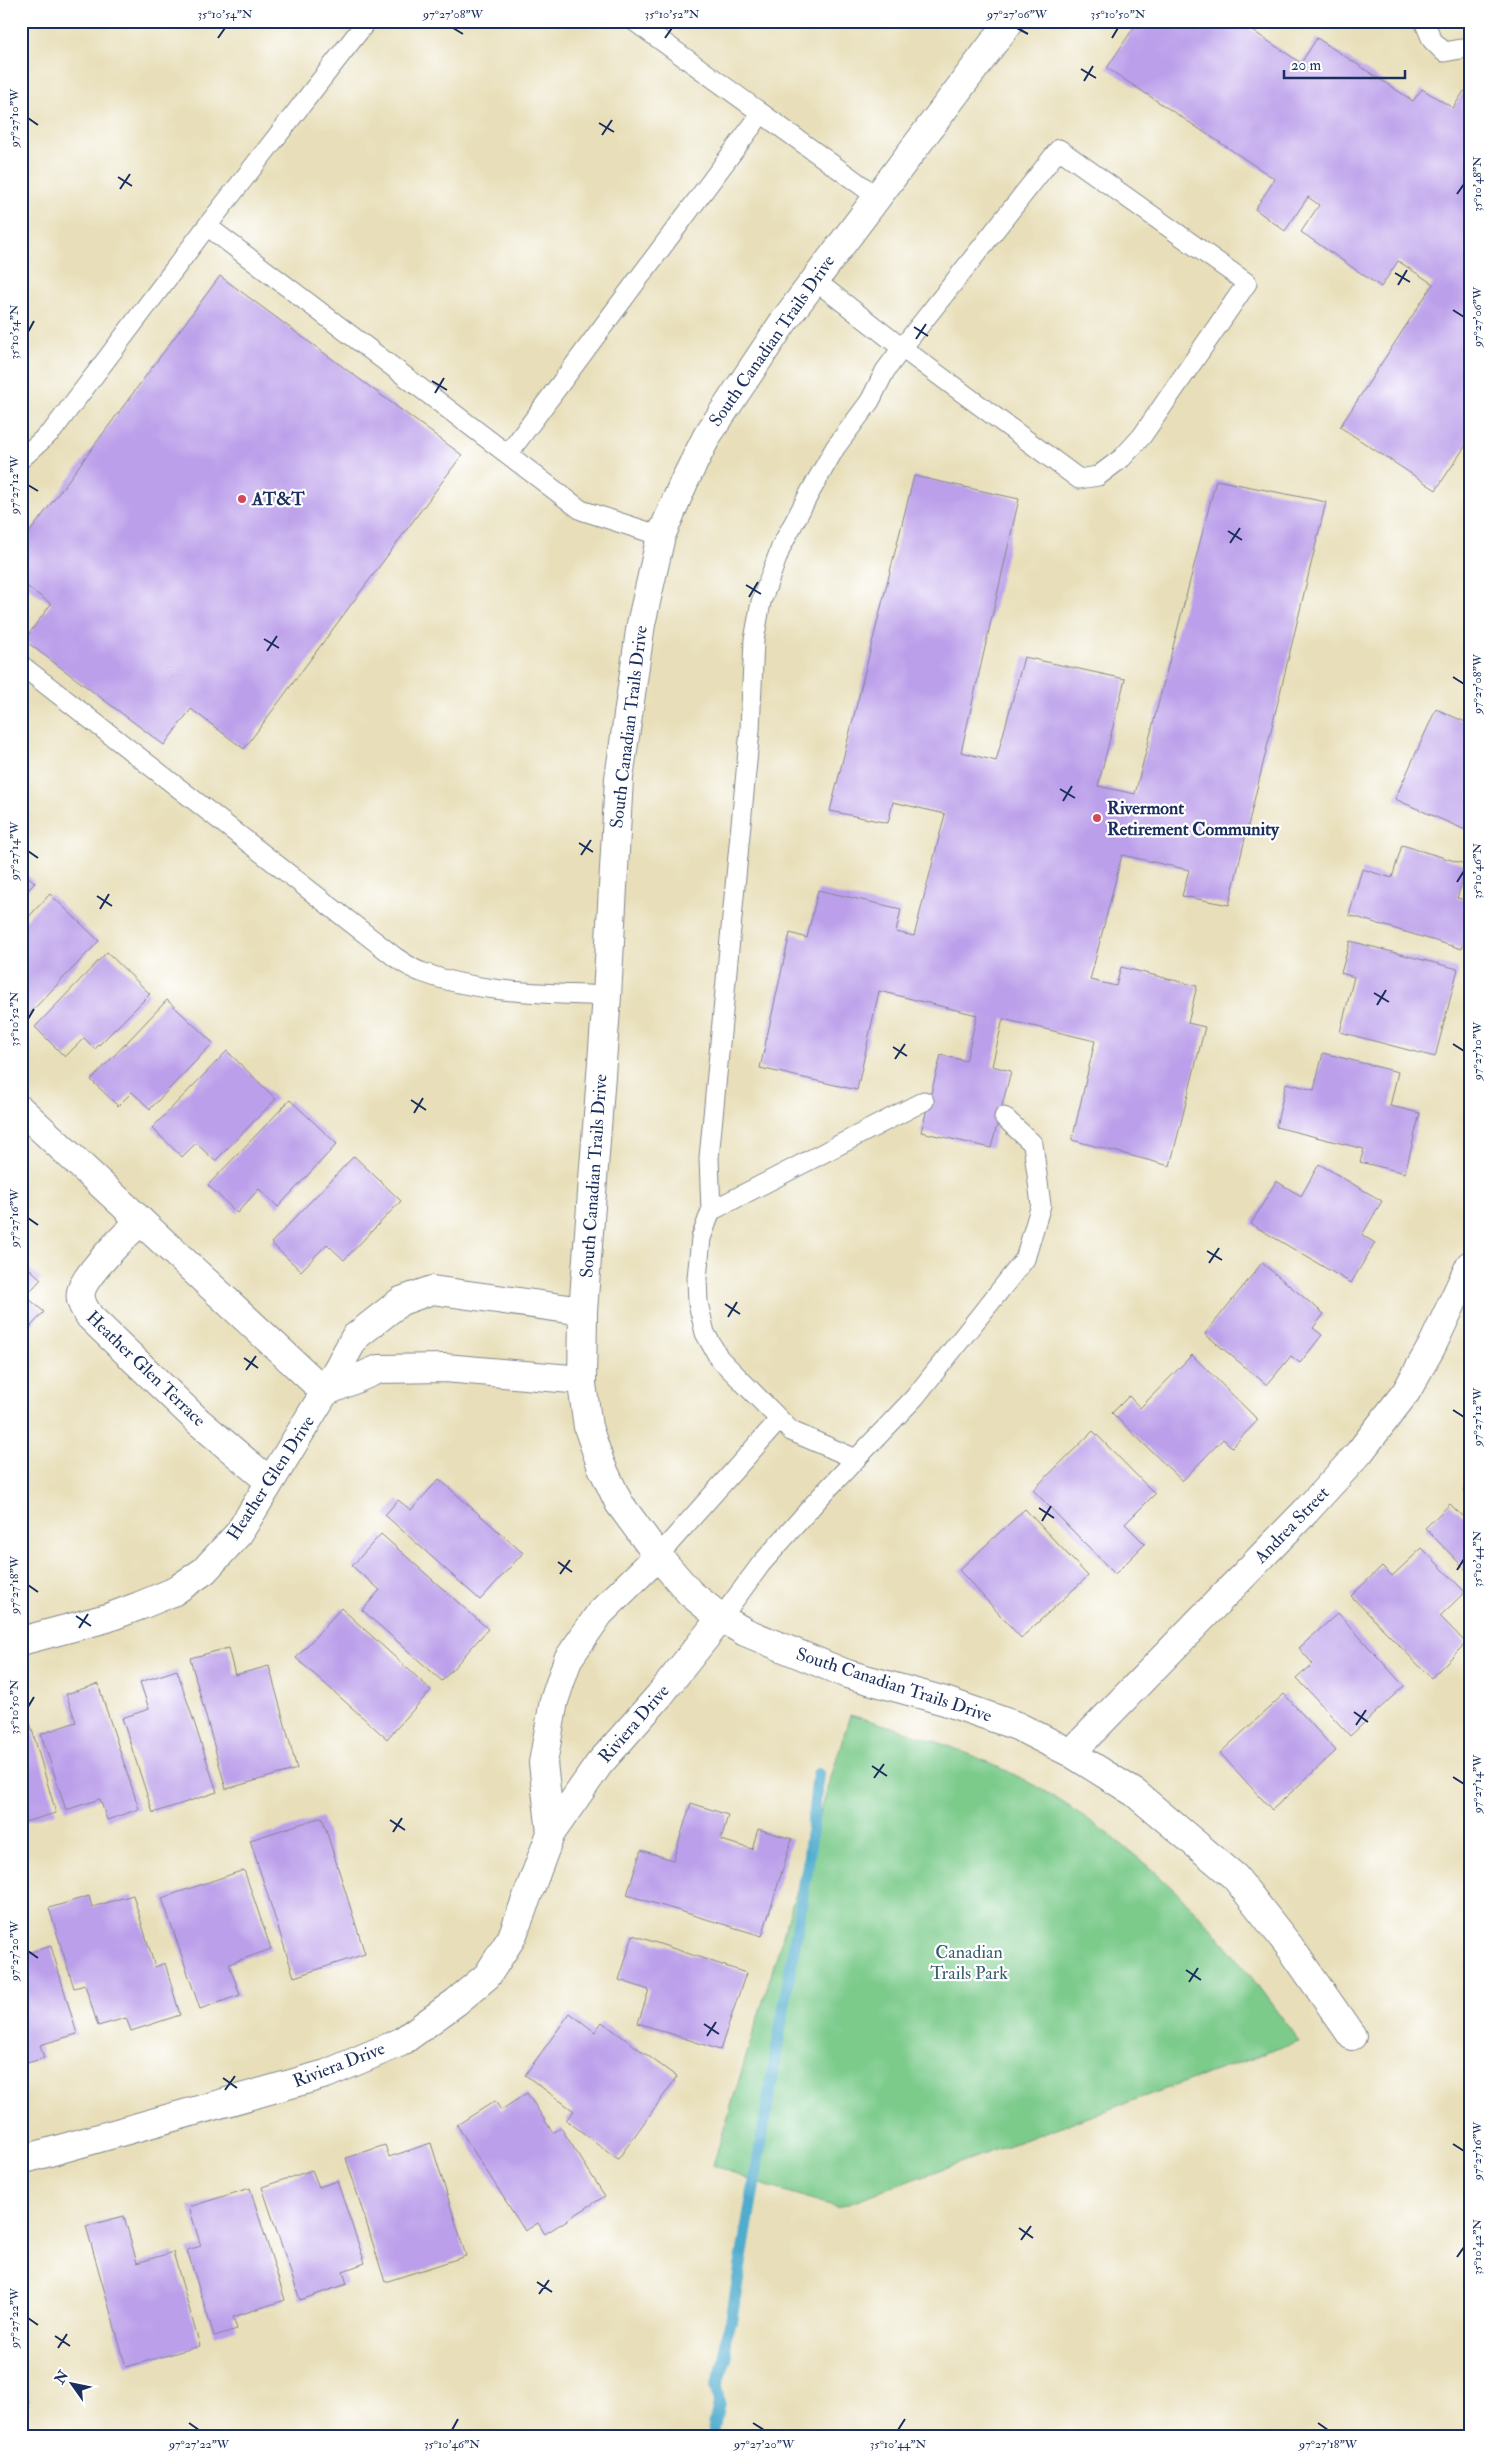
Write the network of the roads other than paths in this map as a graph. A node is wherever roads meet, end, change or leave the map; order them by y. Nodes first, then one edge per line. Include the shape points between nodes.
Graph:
1 (368, 21) edge
2 (634, 21) edge
3 (1010, 21) edge
4 (1424, 21) edge
5 (1461, 49) dead end
6 (761, 114) junction
7 (876, 196) junction
8 (207, 226) junction
9 (813, 279) junction
10 (902, 348) junction
11 (508, 454) junction
12 (21, 459) edge
13 (661, 536) junction
14 (21, 664) edge
15 (607, 996) junction
16 (924, 1100) dead end
17 (21, 1110) edge
18 (1004, 1117) dead end
19 (711, 1211) junction
20 (141, 1221) junction
21 (1470, 1265) edge
22 (583, 1310) junction
23 (582, 1380) junction
24 (325, 1392) junction
25 (780, 1420) junction
26 (856, 1460) junction
27 (270, 1482) junction
28 (658, 1556) junction
29 (721, 1618) junction
30 (21, 1640) edge
31 (1071, 1753) junction
32 (551, 1833) junction
33 (1352, 2036) dead end
34 (21, 2160) edge

1 - 8 lane
2 - 6 lane
3 - 7 street, South Canadian Trails Drive
4 - 5 lane via 1432,40 1444,52
6 - 7 lane
6 - 11 lane
7 - 9 street, South Canadian Trails Drive
8 - 11 lane
8 - 12 lane via 53,430
9 - 10 lane
9 - 13 street, South Canadian Trails Drive via 707,436
10 - 10 lane via 1059,466 1080,479 1098,476 1122,458 1142,436 1247,283 1058,149
10 - 19 lane via 885,371 870,401 835,448 809,494 781,548 761,602 754,640 750,730 709,1158
11 - 13 lane via 582,510
13 - 15 street, South Canadian Trails Drive via 641,624 619,778
14 - 15 lane via 394,957 420,972 507,990
15 - 22 street, South Canadian Trails Drive
16 - 19 lane
17 - 20 street
18 - 26 lane via 1032,1144 1035,1162 1041,1205 1025,1259 915,1397
19 - 25 lane via 701,1238 698,1278 698,1303 705,1334 719,1358
20 - 24 street
20 - 27 street, Heather Glen Terrace via 125,1234 88,1278 81,1292 82,1306 199,1422
21 - 31 street, Andrea Street via 1432,1346 1406,1392 1359,1453
22 - 23 street, South Canadian Trails Drive
22 - 24 street, Heather Glen Drive via 432,1290 401,1301 355,1337
23 - 24 street via 445,1368 378,1369
23 - 28 street, South Canadian Trails Drive via 588,1427 601,1465 619,1503
24 - 27 street, Heather Glen Drive
25 - 26 lane via 791,1432
25 - 28 lane
26 - 29 lane via 761,1564
27 - 30 street, Heather Glen Drive via 239,1533 204,1571 173,1592 107,1618
28 - 29 street, South Canadian Trails Drive via 690,1593
28 - 32 street, Riviera Drive via 600,1613 568,1659 554,1701 543,1763
29 - 31 street, South Canadian Trails Drive via 745,1632 847,1674 945,1701 1017,1726
29 - 32 street, Riviera Drive via 599,1764
31 - 33 street, South Canadian Trails Drive via 1135,1793 1235,1877 1290,1947
32 - 34 street, Riviera Drive via 512,1937 487,1976 401,2042 326,2074

